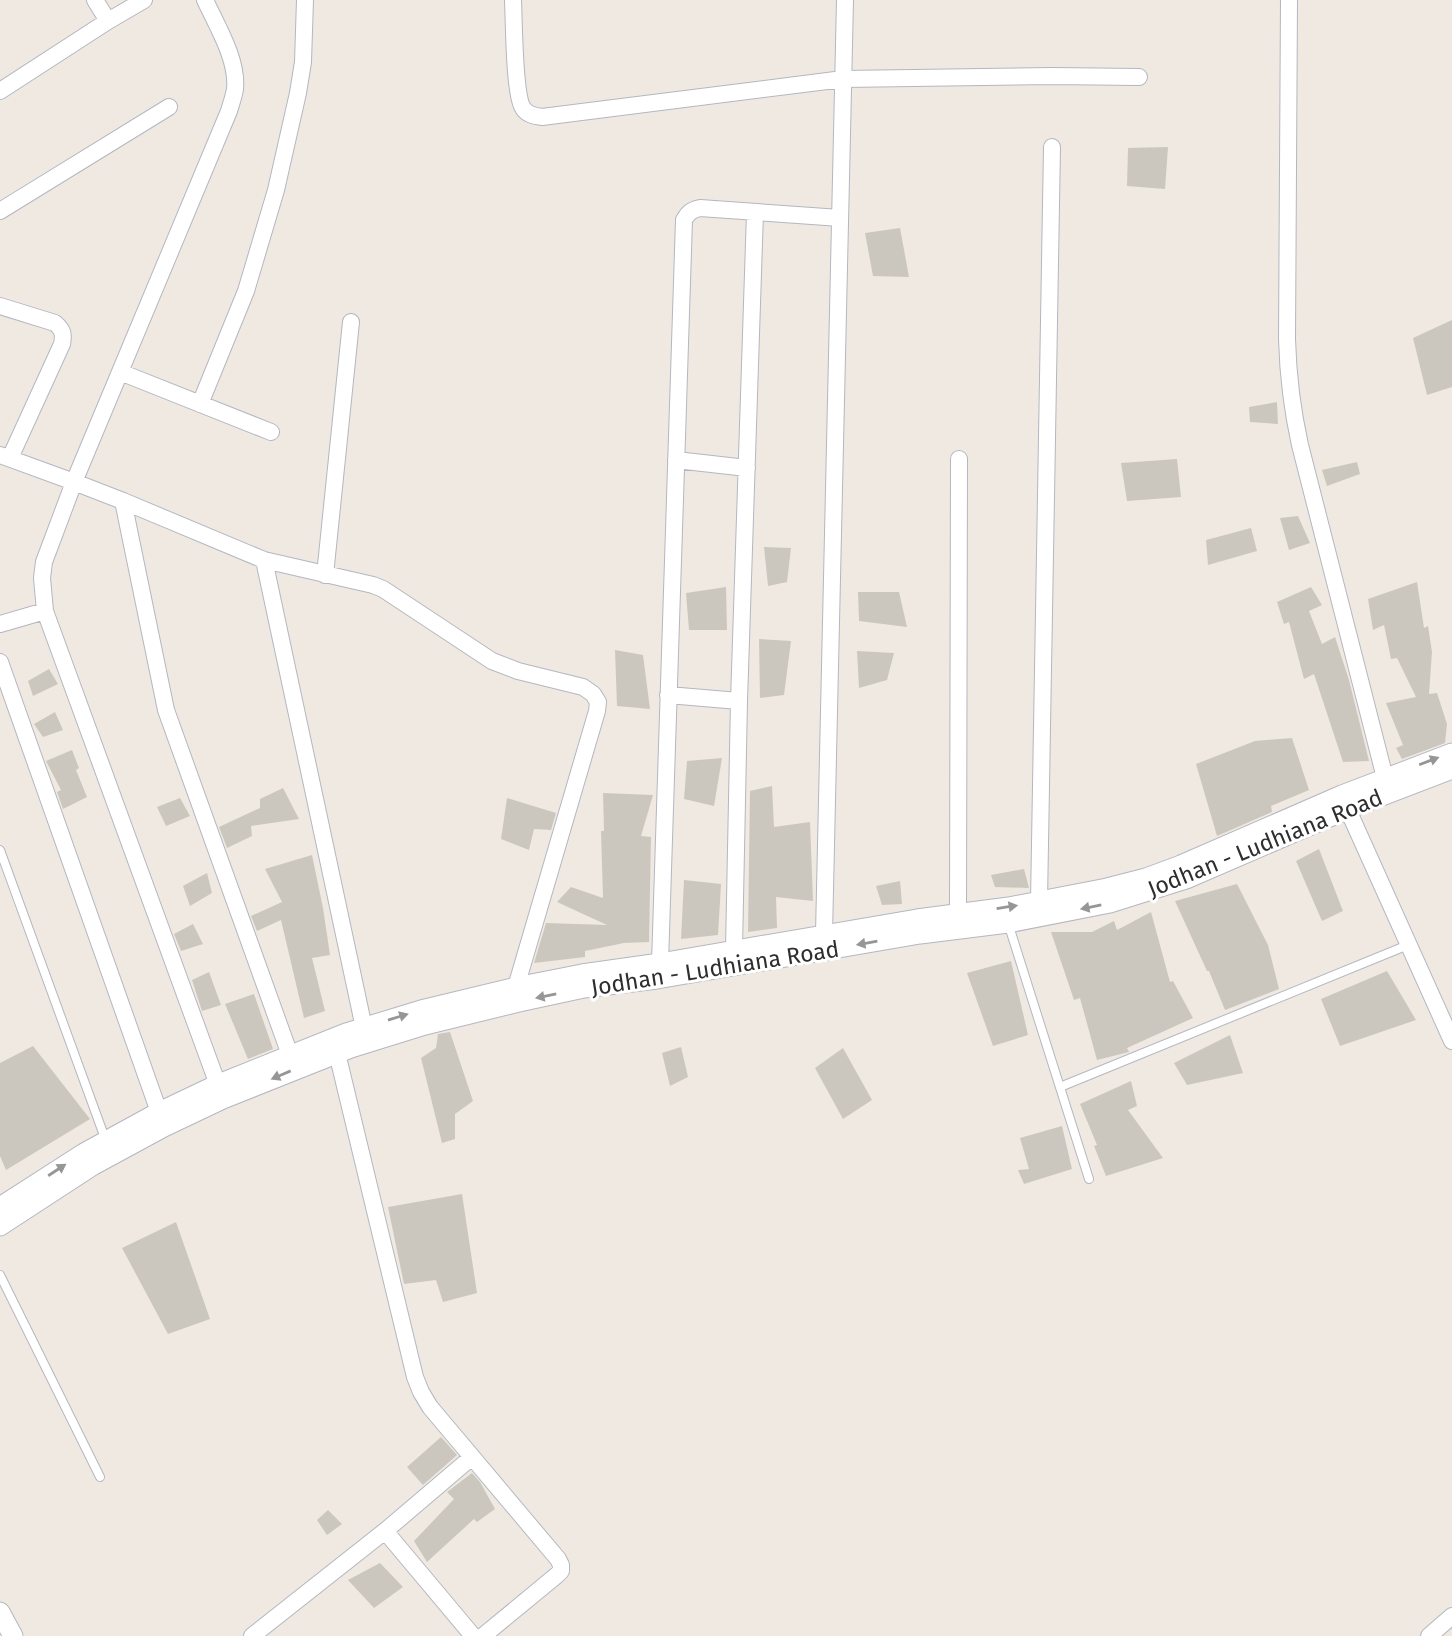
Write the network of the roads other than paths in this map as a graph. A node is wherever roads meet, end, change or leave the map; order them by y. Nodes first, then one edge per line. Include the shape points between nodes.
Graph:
1 (95, 0) edge
2 (144, 0) edge
3 (205, 0) edge
4 (305, 0) edge
5 (513, 0) edge
6 (845, 0) edge
7 (1289, 0) edge
8 (108, 20) junction
9 (1139, 76) dead end
10 (843, 79) junction
11 (0, 91) edge
12 (169, 107) dead end
13 (1052, 147) dead end
14 (0, 211) edge
15 (755, 212) junction
16 (840, 218) junction
17 (0, 306) edge
18 (351, 323) dead end
19 (120, 372) junction
20 (200, 404) junction
21 (271, 432) dead end
22 (5, 456) edge
23 (959, 458) dead end
24 (676, 460) junction
25 (747, 468) junction
26 (74, 482) junction
27 (124, 501) junction
28 (264, 560) junction
29 (325, 575) junction
30 (44, 611) junction
31 (0, 624) edge
32 (0, 662) edge
33 (668, 695) junction
34 (739, 701) junction
35 (1452, 753) edge
36 (1452, 769) edge
37 (1385, 778) junction
38 (1345, 802) junction
39 (0, 850) edge
40 (1039, 902) junction
41 (958, 914) junction
42 (1009, 923) junction
43 (824, 934) junction
44 (1408, 945) junction
45 (734, 949) junction
46 (660, 963) junction
47 (516, 987) junction
48 (364, 1028) junction
49 (1452, 1041) edge
50 (337, 1053) junction
51 (290, 1055) junction
52 (218, 1084) junction
53 (1060, 1087) junction
54 (159, 1112) junction
55 (106, 1141) junction
56 (1089, 1179) dead end
57 (0, 1207) edge
58 (0, 1226) edge
59 (0, 1275) edge
60 (472, 1457) junction
61 (100, 1477) dead end
62 (385, 1531) junction
63 (0, 1612) edge
64 (1452, 1616) edge
65 (13, 1636) edge
66 (252, 1636) edge
67 (473, 1636) edge
68 (483, 1636) edge
69 (1429, 1636) edge

1 - 8 street
2 - 8 street
3 - 19 street via 228,49 235,90
4 - 20 street via 303,62 276,190 246,291
5 - 10 street via 518,93 530,115
6 - 10 street
7 - 37 street via 1288,378 1300,444
8 - 11 street
9 - 10 street
10 - 16 street
12 - 14 street
13 - 40 street
15 - 16 street
15 - 24 street via 700,208 684,220
15 - 25 street
16 - 43 street
17 - 22 street via 55,323 64,336
18 - 29 street
19 - 20 street
19 - 26 street
20 - 21 street
22 - 26 street
23 - 41 street
24 - 25 street
24 - 33 street
25 - 34 street
26 - 27 street
26 - 30 street via 44,562
27 - 28 street
27 - 51 street via 166,710
28 - 29 street
28 - 48 street
29 - 47 street via 383,589 482,655 518,671 583,687 598,702
30 - 31 street
30 - 52 street
32 - 54 street
33 - 34 street
33 - 46 street
34 - 45 street
37 -> 35 street, Jodhan - Ludhiana Road
36 - 38 street, Jodhan - Ludhiana Road
37 - 38 street, Jodhan - Ludhiana Road
38 - 40 street, Jodhan - Ludhiana Road via 1146,878
38 -> 42 street, Jodhan - Ludhiana Road via 1186,879 1110,903
38 - 44 street
39 - 55 lane
41 -> 40 street, Jodhan - Ludhiana Road
41 - 43 street, Jodhan - Ludhiana Road
42 -> 50 street, Jodhan - Ludhiana Road via 584,988 425,1025
42 - 53 lane
43 - 45 street, Jodhan - Ludhiana Road
44 - 49 street
44 - 53 lane
45 - 46 street, Jodhan - Ludhiana Road
46 - 47 street, Jodhan - Ludhiana Road
48 -> 47 street, Jodhan - Ludhiana Road
48 - 51 street, Jodhan - Ludhiana Road
50 -> 58 street, Jodhan - Ludhiana Road via 164,1127 92,1166
50 - 60 street via 415,1377 430,1407
51 - 52 street, Jodhan - Ludhiana Road
52 - 54 street, Jodhan - Ludhiana Road
53 - 56 lane
54 - 55 street, Jodhan - Ludhiana Road
57 -> 55 street, Jodhan - Ludhiana Road
59 - 61 lane
60 - 62 street
60 - 68 street via 561,1565 557,1575
62 - 66 street
62 - 67 street
63 - 65 street
64 - 69 street

